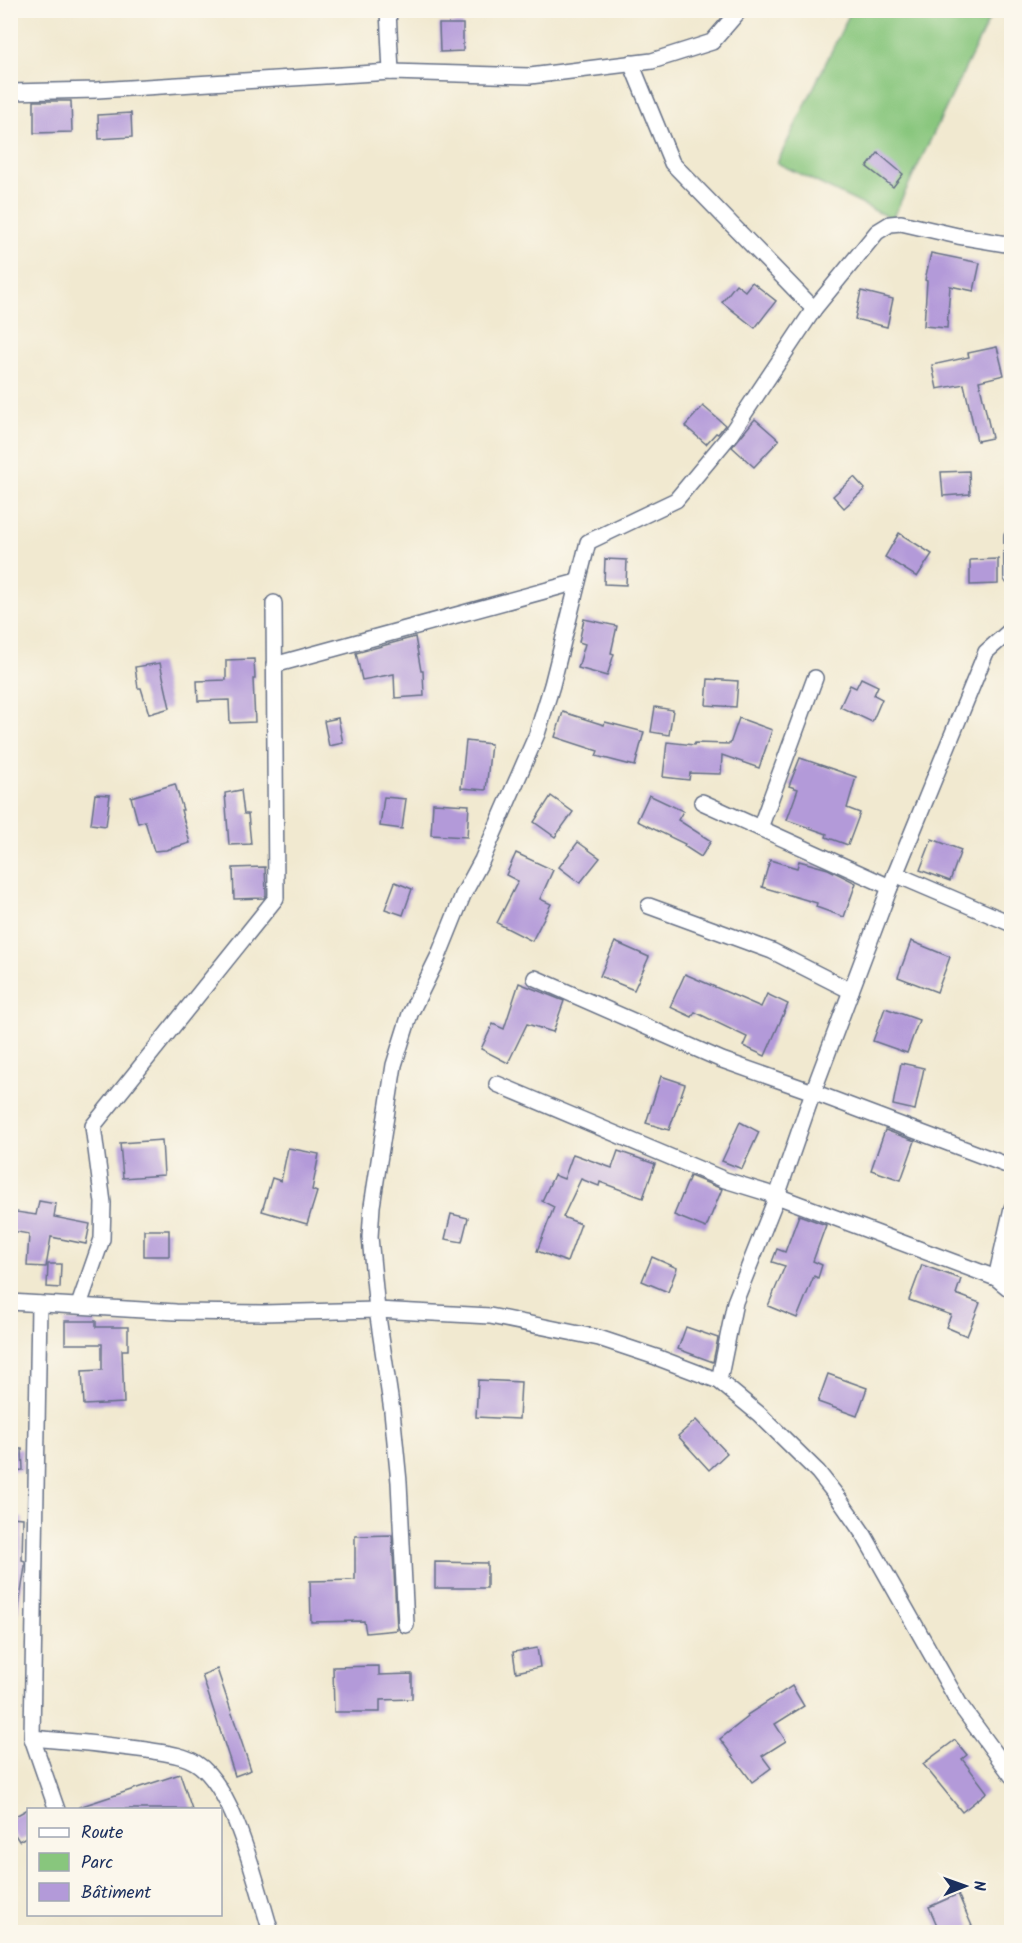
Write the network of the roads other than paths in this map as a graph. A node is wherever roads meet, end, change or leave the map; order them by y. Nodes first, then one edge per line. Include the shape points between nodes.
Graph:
1 (388, 10) edge
2 (738, 12) dead end
3 (631, 63) junction
4 (392, 72) junction
5 (10, 92) edge
6 (1011, 245) edge
7 (814, 309) junction
8 (1011, 537) edge
9 (1011, 577) edge
10 (577, 582) junction
11 (274, 603) dead end
12 (1011, 629) edge
13 (274, 665) junction
14 (815, 678) dead end
15 (702, 802) dead end
16 (760, 828) junction
17 (893, 881) junction
18 (649, 906) dead end
19 (1011, 924) edge
20 (536, 978) dead end
21 (851, 991) junction
22 (497, 1084) dead end
23 (813, 1092) junction
24 (1011, 1167) edge
25 (777, 1196) junction
26 (1011, 1208) edge
27 (996, 1278) junction
28 (1011, 1291) edge
29 (10, 1302) edge
30 (39, 1304) junction
31 (79, 1305) junction
32 (377, 1310) junction
33 (719, 1381) junction
34 (406, 1625) dead end
35 (32, 1738) junction
36 (1011, 1776) edge
37 (57, 1808) edge
38 (271, 1932) edge

1 - 4 street
2 - 3 street via 712,42 652,61
3 - 4 street via 530,76
3 - 7 street via 672,163
4 - 5 street
6 - 7 street via 890,224 877,232
7 - 10 street via 730,435 676,500 588,542
8 - 9 street
10 - 13 street
10 - 32 street via 537,734 410,1014 394,1065 371,1216
11 - 13 street
12 - 17 street via 986,652
13 - 31 street via 276,898 93,1126 103,1203 102,1239
14 - 16 street
15 - 16 street
16 - 17 street
17 - 19 street
17 - 21 street
18 - 21 street via 772,951
20 - 23 street via 722,1060
21 - 23 street
22 - 25 street via 676,1161
23 - 24 street
23 - 25 street
25 - 27 street
25 - 33 street via 735,1302
26 - 27 street
27 - 28 street
29 - 30 street
30 - 31 street
30 - 35 street
31 - 32 street via 176,1312
32 - 33 street via 501,1318 599,1338
32 - 34 street via 399,1482
33 - 36 street via 818,1472 839,1499 864,1535 960,1705
35 - 37 street
35 - 38 street via 146,1750 195,1762 215,1780 235,1818

